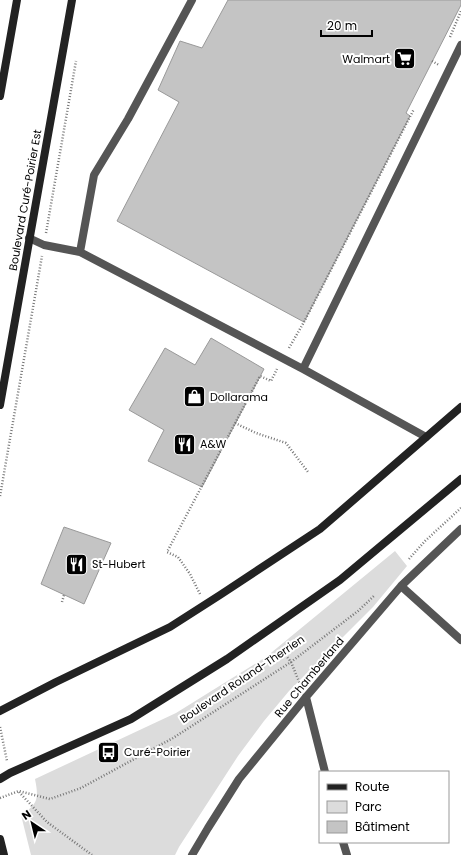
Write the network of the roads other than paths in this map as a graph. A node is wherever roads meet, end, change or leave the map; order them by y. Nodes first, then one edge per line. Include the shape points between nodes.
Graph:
1 (17, 0) edge
2 (72, 0) edge
3 (192, 0) edge
4 (461, 45) edge
5 (0, 96) edge
6 (29, 238) junction
7 (80, 252) junction
8 (303, 369) junction
9 (0, 405) edge
10 (461, 407) edge
11 (426, 437) junction
12 (461, 479) edge
13 (461, 529) edge
14 (400, 586) junction
15 (461, 640) edge
16 (306, 697) junction
17 (0, 711) edge
18 (325, 771) edge
19 (0, 779) edge
20 (0, 839) edge
21 (343, 843) edge
22 (4, 855) edge
23 (192, 855) edge
24 (347, 855) edge

1 - 5 main road
2 - 6 main road, Boulevard Curé-Poirier Est
3 - 7 street via 128,119 94,175
4 - 8 street
6 - 7 street via 44,245
6 - 9 main road, Boulevard Curé-Poirier Est
7 - 8 street
8 - 11 street
10 - 11 main road
11 - 17 main road via 320,529 205,605 170,627
12 - 19 main road via 340,580 227,658 132,718
13 - 14 street, Rue Chamberland
14 - 15 street
14 - 16 street, Rue Chamberland
16 - 18 street
16 - 23 street, Rue Chamberland via 239,779
20 - 22 main road
21 - 24 street

